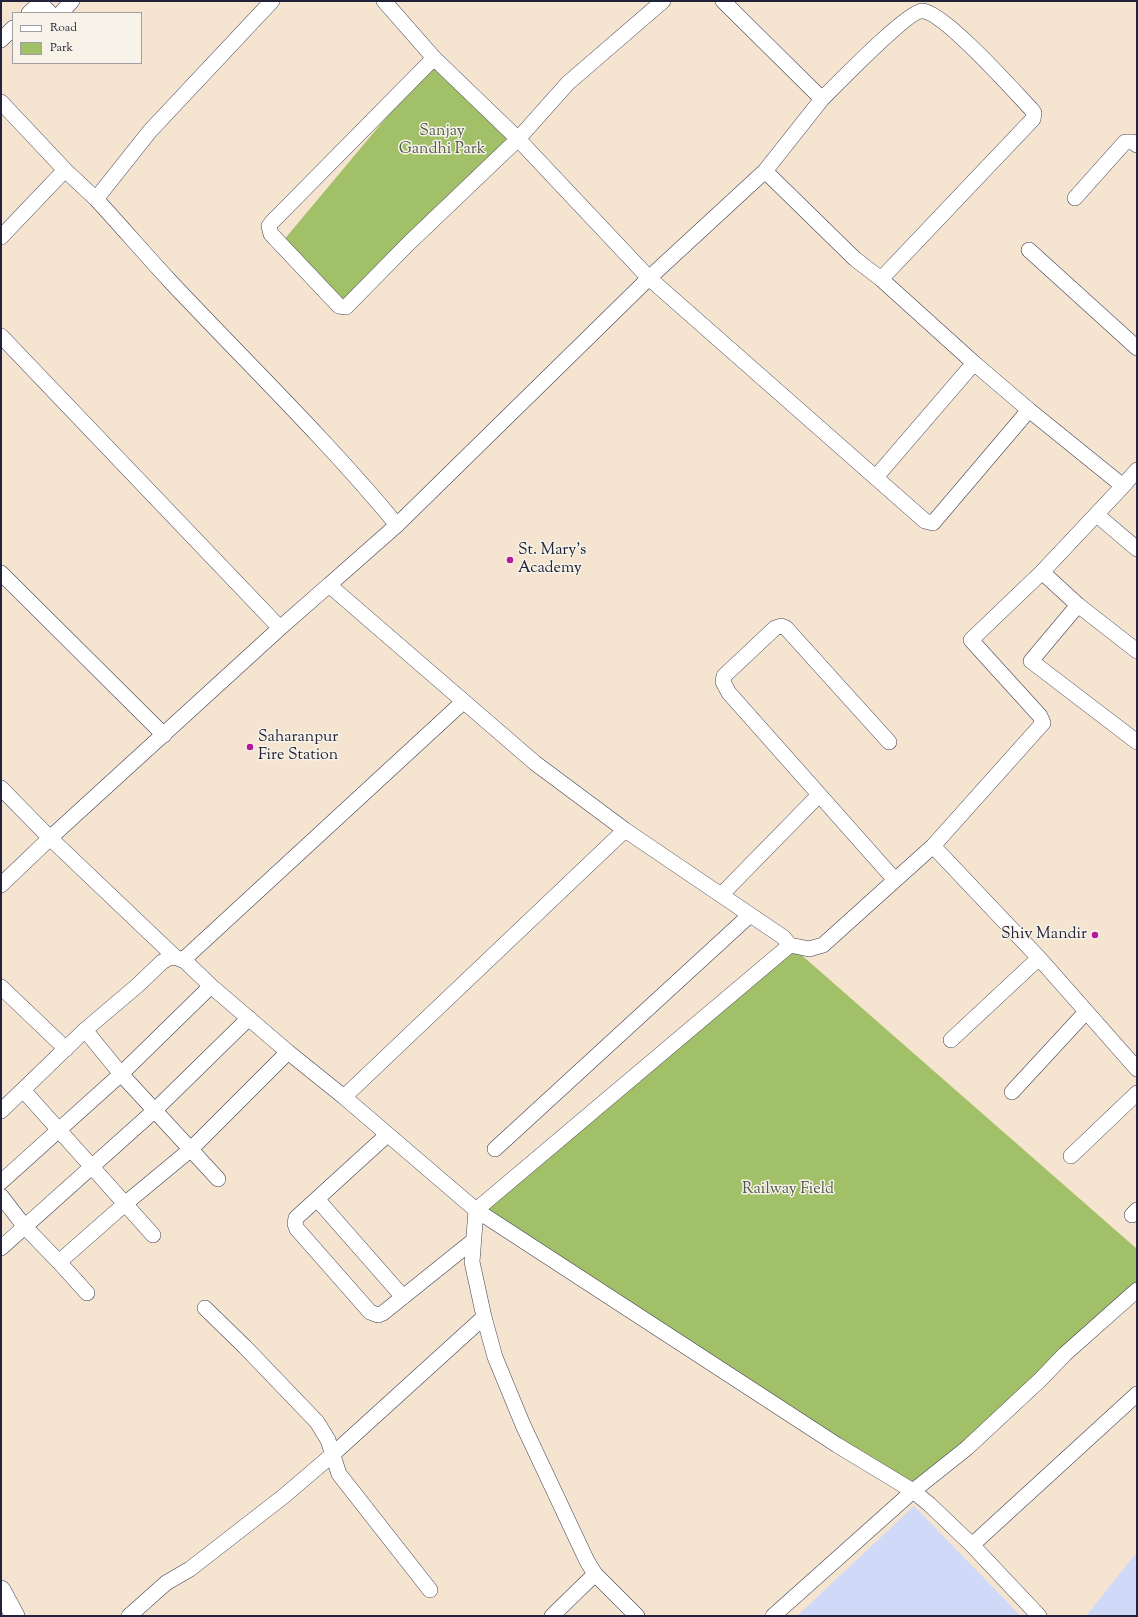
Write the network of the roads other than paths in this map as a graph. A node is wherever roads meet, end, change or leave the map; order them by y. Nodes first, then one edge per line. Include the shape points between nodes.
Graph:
1 (72, 1) edge
2 (272, 1) edge
3 (384, 1) edge
4 (663, 1) edge
5 (723, 1) edge
6 (62, 12) edge
7 (12, 29) edge
8 (1, 40) edge
9 (434, 58) junction
10 (822, 99) junction
11 (1, 102) edge
12 (518, 139) junction
13 (1137, 145) edge
14 (65, 170) junction
15 (765, 171) junction
16 (1075, 198) dead end
17 (96, 199) junction
18 (1, 237) edge
19 (1029, 250) dead end
20 (649, 278) junction
21 (881, 279) junction
22 (1, 336) edge
23 (1137, 348) edge
24 (974, 363) junction
25 (1029, 410) junction
26 (1137, 470) edge
27 (876, 478) junction
28 (1124, 486) junction
29 (1097, 515) junction
30 (397, 525) junction
31 (1137, 549) edge
32 (1042, 572) junction
33 (1, 573) edge
34 (329, 585) junction
35 (1078, 605) junction
36 (280, 628) junction
37 (1137, 651) edge
38 (463, 702) junction
39 (164, 735) junction
40 (889, 742) dead end
41 (1137, 742) edge
42 (1, 788) edge
43 (819, 796) junction
44 (626, 830) junction
45 (50, 838) junction
46 (933, 846) junction
47 (895, 880) junction
48 (1, 885) edge
49 (721, 895) junction
50 (750, 915) junction
51 (790, 945) junction
52 (179, 958) junction
53 (1038, 958) junction
54 (211, 986) junction
55 (1, 987) edge
56 (1085, 1013) junction
57 (249, 1018) junction
58 (85, 1030) junction
59 (951, 1040) dead end
60 (66, 1049) junction
61 (288, 1052) junction
62 (1137, 1069) edge
63 (120, 1074) junction
64 (23, 1090) junction
65 (1012, 1092) dead end
66 (1137, 1093) edge
67 (344, 1097) junction
68 (1, 1111) edge
69 (154, 1111) junction
70 (59, 1130) junction
71 (388, 1135) junction
72 (190, 1150) junction
73 (495, 1150) dead end
74 (1071, 1156) dead end
75 (91, 1168) junction
76 (218, 1179) dead end
77 (1, 1182) edge
78 (1, 1196) edge
79 (316, 1199) junction
80 (126, 1203) junction
81 (476, 1210) junction
82 (25, 1227) junction
83 (153, 1235) dead end
84 (474, 1240) junction
85 (1, 1248) edge
86 (59, 1262) junction
87 (1137, 1290) edge
88 (87, 1293) dead end
89 (403, 1297) junction
90 (204, 1308) dead end
91 (484, 1317) junction
92 (1137, 1394) edge
93 (332, 1456) junction
94 (912, 1491) junction
95 (972, 1545) junction
96 (595, 1574) junction
97 (1, 1590) edge
98 (430, 1590) dead end
99 (15, 1616) edge
100 (129, 1616) edge
101 (552, 1616) edge
102 (637, 1616) edge
103 (773, 1616) edge
104 (1039, 1616) edge

1 - 6 street
2 - 17 street via 150,132
3 - 9 street
4 - 12 street via 568,84
5 - 10 street
7 - 8 street
9 - 12 street
9 - 12 street via 270,226 272,234 336,304 346,307
10 - 15 street
10 - 21 street via 894,30 922,11 929,12 957,33 1034,113 1033,119
11 - 14 street
12 - 20 street
13 - 16 street via 1134,142 1125,142
14 - 17 street
14 - 18 street
15 - 20 street
15 - 21 street via 856,259
17 - 30 street via 169,280 278,393
19 - 23 street
20 - 27 street
20 - 30 street
21 - 24 street
22 - 36 street
24 - 25 street
24 - 27 street
25 - 27 street via 933,523 925,521
25 - 28 street
26 - 28 street
28 - 29 street
29 - 31 street
29 - 32 street
30 - 34 street
32 - 35 street
32 - 46 street via 971,640 1040,716 1043,723
33 - 39 street
34 - 36 street
34 - 38 street
35 - 37 street
35 - 41 street via 1031,661
36 - 39 street
38 - 44 street via 535,763
38 - 52 street
39 - 45 street
40 - 43 street via 786,628 779,625 775,628 726,673 723,682
42 - 45 street
43 - 47 street
43 - 49 street
44 - 49 street
44 - 67 street
45 - 48 street
45 - 52 street
46 - 47 street
46 - 53 street
47 - 51 street via 823,945 809,949
49 - 50 street
50 - 51 street via 783,937
50 - 73 street
51 - 81 street
52 - 54 street
52 - 58 street via 169,958 162,962
53 - 56 street
53 - 59 street
54 - 57 street
54 - 63 street
55 - 60 street
56 - 62 street
56 - 65 street
57 - 61 street
57 - 69 street
58 - 60 street
58 - 63 street
60 - 64 street
61 - 67 street
61 - 72 street
63 - 69 street
63 - 70 street
64 - 68 street
64 - 70 street
66 - 74 street
67 - 71 street
69 - 72 street
69 - 75 street
70 - 75 street
70 - 77 street
71 - 79 street
71 - 81 street
72 - 76 street
72 - 80 street
75 - 80 street
75 - 82 street
78 - 82 street
79 - 89 street
79 - 89 street via 296,1218 295,1224 370,1312 378,1315 383,1313
80 - 83 street
80 - 86 street
81 - 84 street
81 - 94 street
82 - 85 street
82 - 86 street
84 - 89 street
84 - 91 street via 472,1262
86 - 88 street
87 - 94 street via 1065,1354 967,1448
90 - 93 street via 245,1346 317,1422 328,1440
91 - 93 street
91 - 96 street via 495,1357 522,1425
92 - 95 street
93 - 98 street via 339,1474
93 - 100 street via 190,1569 166,1583
94 - 95 street
94 - 103 street
95 - 104 street
96 - 101 street
96 - 102 street
97 - 99 street

